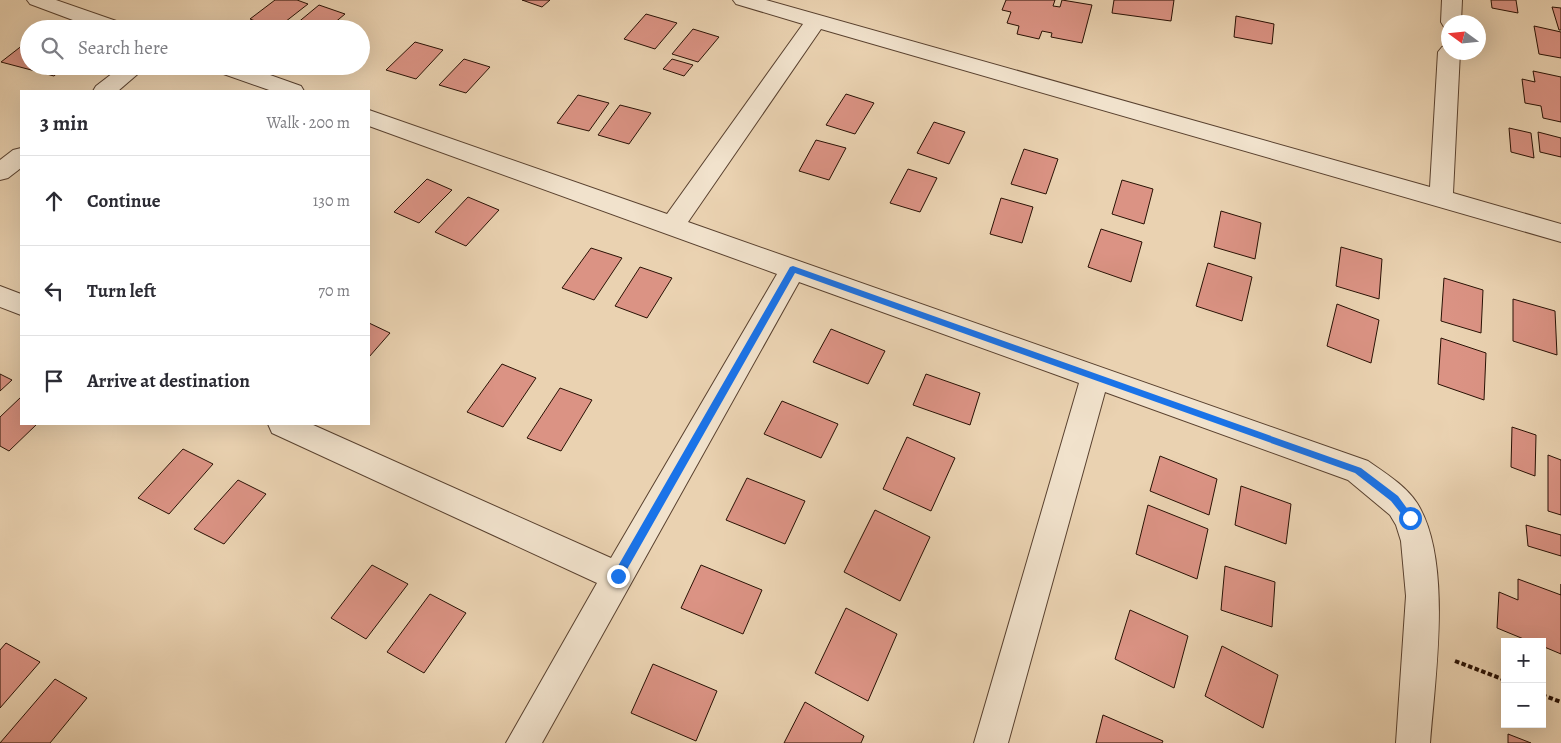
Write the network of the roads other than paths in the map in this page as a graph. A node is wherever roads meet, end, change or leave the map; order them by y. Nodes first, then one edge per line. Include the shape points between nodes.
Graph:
1 (37, 0) edge
2 (743, 0) edge
3 (1452, 0) edge
4 (1451, 15) edge
5 (93, 20) edge
6 (816, 21) junction
7 (1449, 60) edge
8 (124, 75) edge
9 (248, 75) edge
10 (105, 90) edge
11 (290, 90) edge
12 (370, 118) edge
13 (20, 157) edge
14 (0, 172) edge
15 (1440, 198) junction
16 (672, 226) junction
17 (1561, 233) edge
18 (793, 269) junction
19 (0, 296) edge
20 (20, 306) edge
21 (1095, 377) junction
22 (284, 425) edge
23 (618, 576) junction
24 (523, 743) edge
25 (991, 743) edge
26 (1414, 743) edge

1 - 5 street
2 - 6 street
3 - 4 street
6 - 15 street
6 - 16 street
7 - 15 street
8 - 10 street
9 - 11 street
12 - 16 street
13 - 14 street
15 - 17 street
16 - 18 street
18 - 21 street
18 - 23 street
19 - 20 street
21 - 25 street
21 - 26 street via 1358,470 1395,498 1410,518 1419,541 1422,594
22 - 23 street
23 - 24 street

